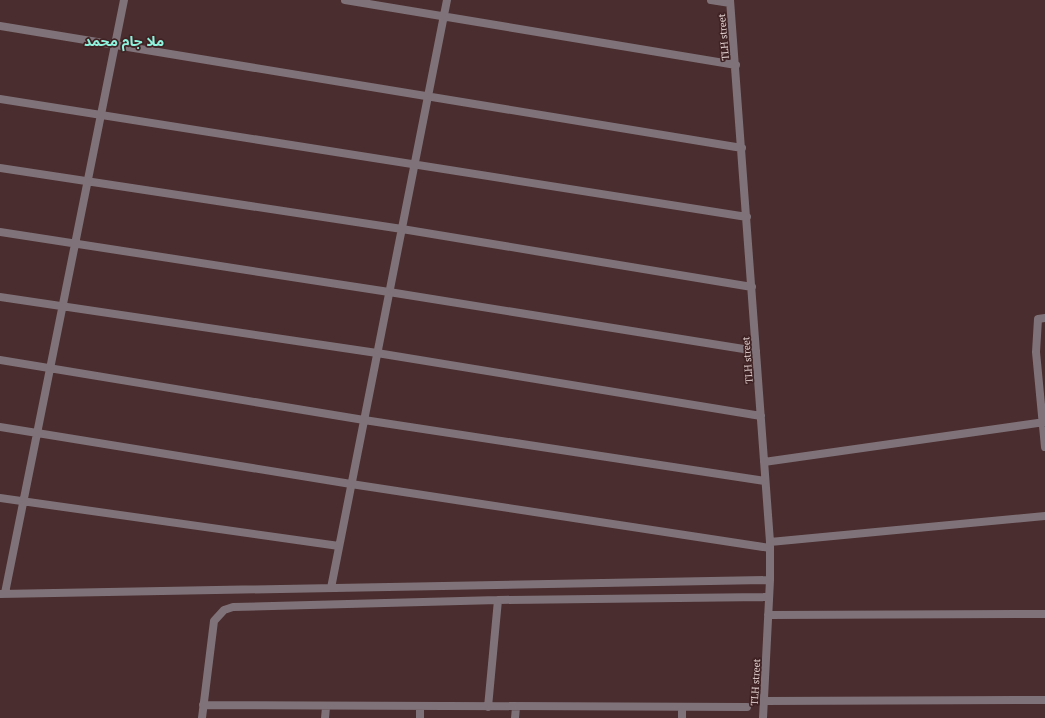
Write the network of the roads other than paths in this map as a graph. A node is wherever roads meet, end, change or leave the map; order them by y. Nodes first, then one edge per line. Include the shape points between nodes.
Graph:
1 (124, 0) edge
2 (345, 0) edge
3 (447, 0) edge
4 (711, 0) edge
5 (730, 2) edge
6 (443, 16) junction
7 (0, 26) edge
8 (115, 45) junction
9 (736, 65) junction
10 (428, 96) junction
11 (0, 99) edge
12 (101, 116) junction
13 (742, 148) junction
14 (414, 165) junction
15 (0, 168) edge
16 (88, 182) junction
17 (746, 217) junction
18 (402, 229) junction
19 (0, 232) edge
20 (76, 244) junction
21 (752, 287) junction
22 (389, 292) junction
23 (0, 297) edge
24 (63, 306) junction
25 (1045, 318) edge
26 (756, 351) junction
27 (377, 353) junction
28 (0, 360) edge
29 (50, 368) junction
30 (761, 416) junction
31 (364, 420) junction
32 (1044, 421) edge
33 (0, 427) edge
34 (37, 434) junction
35 (1045, 447) edge
36 (764, 462) junction
37 (766, 481) junction
38 (351, 484) junction
39 (0, 498) edge
40 (22, 502) junction
41 (1045, 516) edge
42 (770, 545) junction
43 (339, 546) junction
44 (770, 580) junction
45 (331, 588) junction
46 (3, 594) edge
47 (769, 597) junction
48 (498, 600) junction
49 (1045, 614) edge
50 (768, 615) junction
51 (1045, 700) edge
52 (764, 701) junction
53 (203, 705) junction
54 (326, 707) junction
55 (420, 707) junction
56 (488, 707) junction
57 (516, 707) junction
58 (682, 707) junction
59 (746, 707) dead end
60 (202, 718) edge
61 (325, 718) edge
62 (420, 718) edge
63 (515, 718) edge
64 (682, 718) edge
65 (763, 718) edge

1 - 8 street
2 - 6 street
3 - 6 street
4 - 5 street
5 - 9 street, TLH street
6 - 9 street
6 - 10 street
7 - 8 street
8 - 10 street
8 - 12 street
9 - 13 street, TLH street
10 - 13 street
10 - 14 street
11 - 12 street
12 - 14 street
12 - 16 street
13 - 17 street, TLH street
14 - 17 street
14 - 18 street
15 - 16 street
16 - 18 street
16 - 20 street
17 - 21 street, TLH street
18 - 21 street
18 - 22 street
19 - 20 street
20 - 22 street
20 - 24 street
21 - 26 street, TLH street
22 - 26 street
22 - 27 street
23 - 24 street
24 - 27 street
24 - 29 street
25 - 32 street via 1038,319 1036,352
26 - 30 street, TLH street
27 - 30 street
27 - 31 street
28 - 29 street
29 - 31 street
29 - 34 street
30 - 36 street, TLH street
31 - 37 street
31 - 38 street
32 - 35 street
32 - 36 street
33 - 34 street
34 - 38 street
34 - 40 street
36 - 37 street, TLH street
37 - 42 street, TLH street
38 - 42 street
38 - 43 street
39 - 40 street
40 - 43 street
40 - 46 street
41 - 42 street
42 - 44 street, TLH street
43 - 45 street
44 - 45 street
44 - 47 street, TLH street
45 - 46 street
47 - 48 street
47 - 50 street, TLH street
48 - 53 street via 233,607 224,610 214,621
48 - 56 street
49 - 50 street
50 - 52 street, TLH street
51 - 52 street
52 - 65 street, TLH street
53 - 54 street
53 - 60 street
54 - 55 street
54 - 61 street
55 - 56 street
55 - 62 street
56 - 57 street
57 - 58 street
57 - 63 street
58 - 59 street
58 - 64 street

